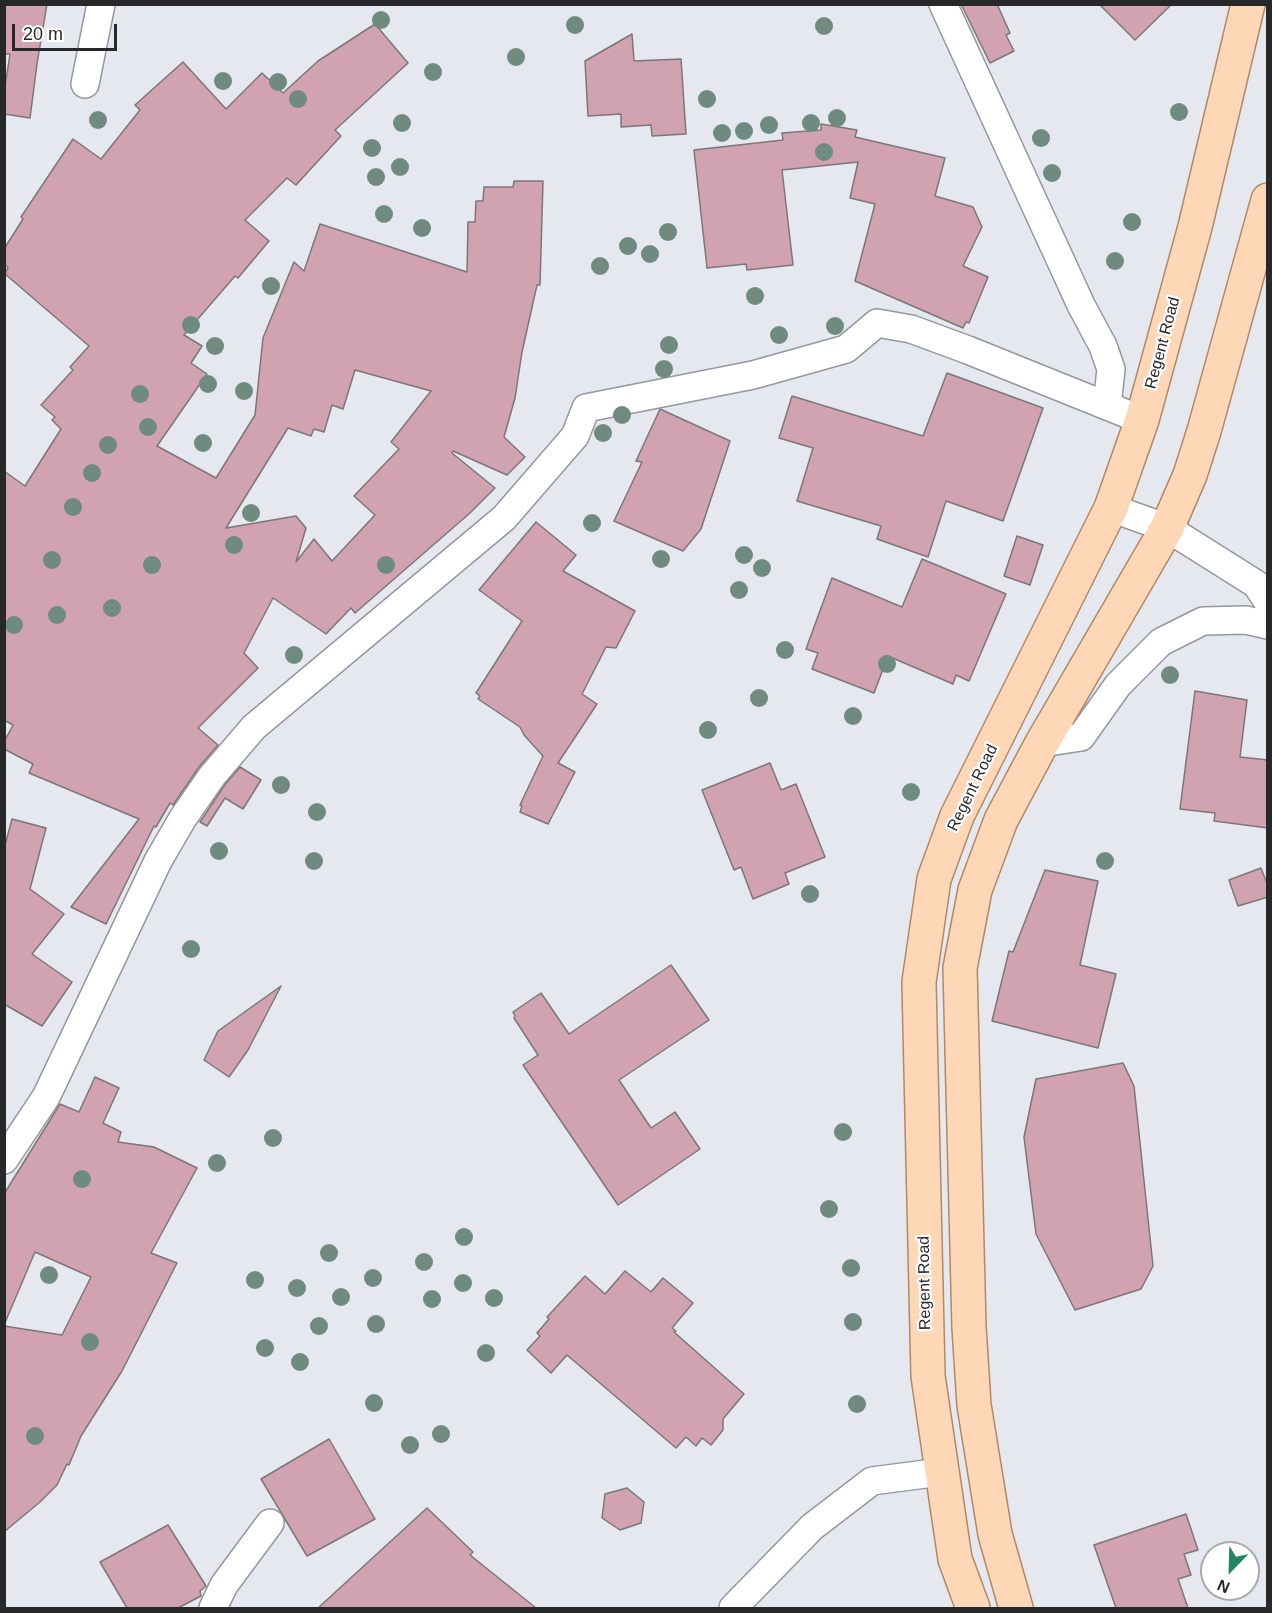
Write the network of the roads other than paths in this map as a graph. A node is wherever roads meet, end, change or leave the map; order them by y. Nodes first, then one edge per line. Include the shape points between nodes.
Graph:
1 (101, 4) edge
2 (943, 4) edge
3 (1248, 4) edge
4 (85, 84) dead end
5 (1268, 200) edge
6 (1107, 406) junction
7 (1142, 420) junction
8 (1112, 508) junction
9 (1167, 528) junction
10 (1268, 602) edge
11 (1268, 625) edge
12 (1042, 743) junction
13 (4, 1160) edge
14 (941, 1472) junction
15 (270, 1523) dead end
16 (213, 1608) edge
17 (733, 1608) edge
18 (973, 1608) edge
19 (1016, 1608) edge

1 - 4 street
2 - 6 street via 1080,304 1103,346 1112,369
3 - 7 main road, Regent Road
5 - 9 main road via 1204,431
6 - 7 street
6 - 13 street via 911,329 877,323 846,349 753,375 586,408 575,436 504,518 254,727 212,776 158,861 46,1098
7 - 8 main road, Regent Road
8 - 9 street
8 - 14 main road, Regent Road via 957,816 934,879 919,982 928,1376
9 - 10 street via 1256,584
9 - 12 main road
11 - 12 street via 1246,620 1203,621 1161,642 1118,684 1081,736
12 - 19 main road via 1001,820 975,890 960,968 974,1405 995,1534
14 - 17 street via 872,1481 812,1527
14 - 18 main road, Regent Road via 955,1559
15 - 16 street via 224,1585

